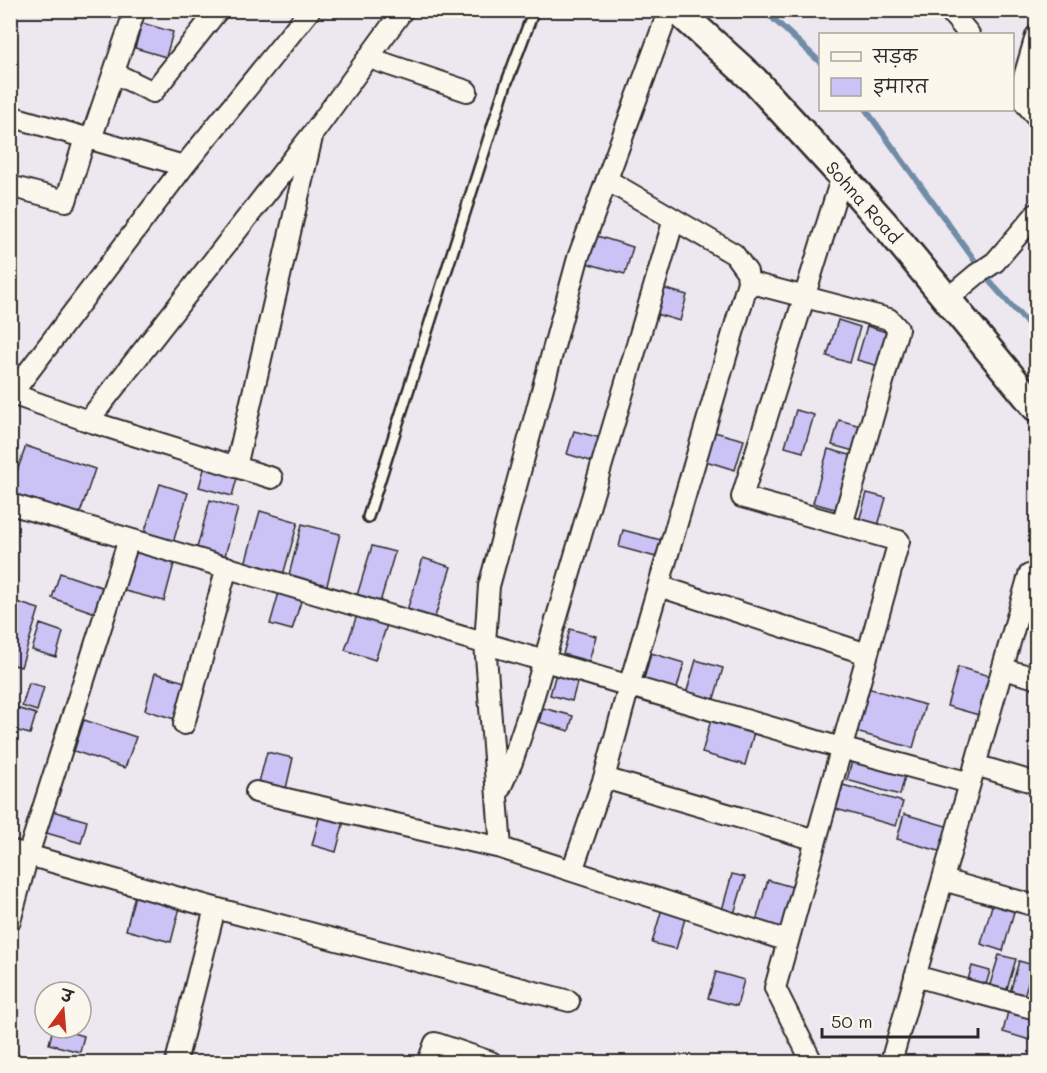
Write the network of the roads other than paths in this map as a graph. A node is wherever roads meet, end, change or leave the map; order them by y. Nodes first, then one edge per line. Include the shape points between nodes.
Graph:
1 (135, 10) edge
2 (218, 10) edge
3 (310, 10) edge
4 (403, 10) edge
5 (534, 10) edge
6 (669, 10) edge
7 (677, 10) edge
8 (949, 10) edge
9 (968, 33) edge
10 (1036, 36) edge
11 (369, 58) junction
12 (114, 73) junction
13 (467, 91) dead end
14 (1016, 91) edge
15 (10, 116) edge
16 (1036, 116) edge
17 (314, 132) junction
18 (88, 138) junction
19 (184, 166) junction
20 (842, 176) junction
21 (607, 180) junction
22 (10, 186) edge
23 (1036, 214) edge
24 (674, 219) junction
25 (748, 282) junction
26 (804, 297) junction
27 (947, 299) junction
28 (11, 395) edge
29 (1036, 407) edge
30 (88, 421) junction
31 (236, 467) junction
32 (272, 478) dead end
33 (10, 504) edge
34 (368, 517) dead end
35 (842, 525) junction
36 (129, 538) junction
37 (226, 567) junction
38 (1036, 578) edge
39 (659, 586) junction
40 (485, 643) junction
41 (867, 654) junction
42 (544, 661) junction
43 (1003, 669) junction
44 (1036, 678) edge
45 (629, 686) junction
46 (184, 724) dead end
47 (841, 748) junction
48 (973, 774) junction
49 (604, 778) junction
50 (1036, 783) edge
51 (256, 792) dead end
52 (497, 796) junction
53 (816, 840) junction
54 (501, 848) junction
55 (19, 852) edge
56 (572, 871) junction
57 (943, 880) junction
58 (1036, 906) edge
59 (215, 908) junction
60 (10, 921) edge
61 (788, 941) junction
62 (915, 976) junction
63 (569, 1001) dead end
64 (1036, 1009) edge
65 (176, 1062) edge
66 (428, 1062) edge
67 (490, 1062) edge
68 (812, 1062) edge
69 (891, 1062) edge

1 - 12 street
2 - 12 street via 153,92
3 - 19 street
4 - 11 street
5 - 34 lane via 505,87
6 - 21 street
7 - 20 main road, Sohna Road via 754,80
8 - 9 street
10 - 14 street
11 - 13 street
11 - 17 street
12 - 18 street
14 - 16 street
15 - 18 street
17 - 30 street
17 - 31 street
18 - 19 street
18 - 22 street via 66,201
19 - 28 street
20 - 26 street
20 - 27 main road, Sohna Road
21 - 24 street
21 - 40 street via 578,258 489,586
23 - 27 street via 995,262
24 - 25 street via 734,254 747,272
24 - 42 street
25 - 26 street
25 - 39 street
26 - 35 street via 889,319 898,329
26 - 35 street via 742,497
27 - 29 main road, Sohna Road
28 - 30 street
30 - 31 street
31 - 32 street
33 - 36 street
35 - 41 street via 898,541
36 - 37 street
36 - 55 street
37 - 40 street
37 - 46 street
38 - 43 street via 1029,575
39 - 41 street
39 - 45 street
40 - 42 street
40 - 52 street
41 - 47 street
42 - 45 street
42 - 52 street
43 - 44 street
43 - 48 street
45 - 47 street
45 - 49 street
47 - 48 street
47 - 53 street
48 - 50 street
48 - 57 street
49 - 53 street
49 - 56 street
51 - 54 street
52 - 54 street
53 - 61 street
54 - 56 street
55 - 59 street
55 - 60 street
56 - 61 street
57 - 58 street
57 - 62 street
59 - 63 street
59 - 65 street
61 - 68 street via 776,988
62 - 64 street
62 - 69 street
66 - 67 street via 435,1043

